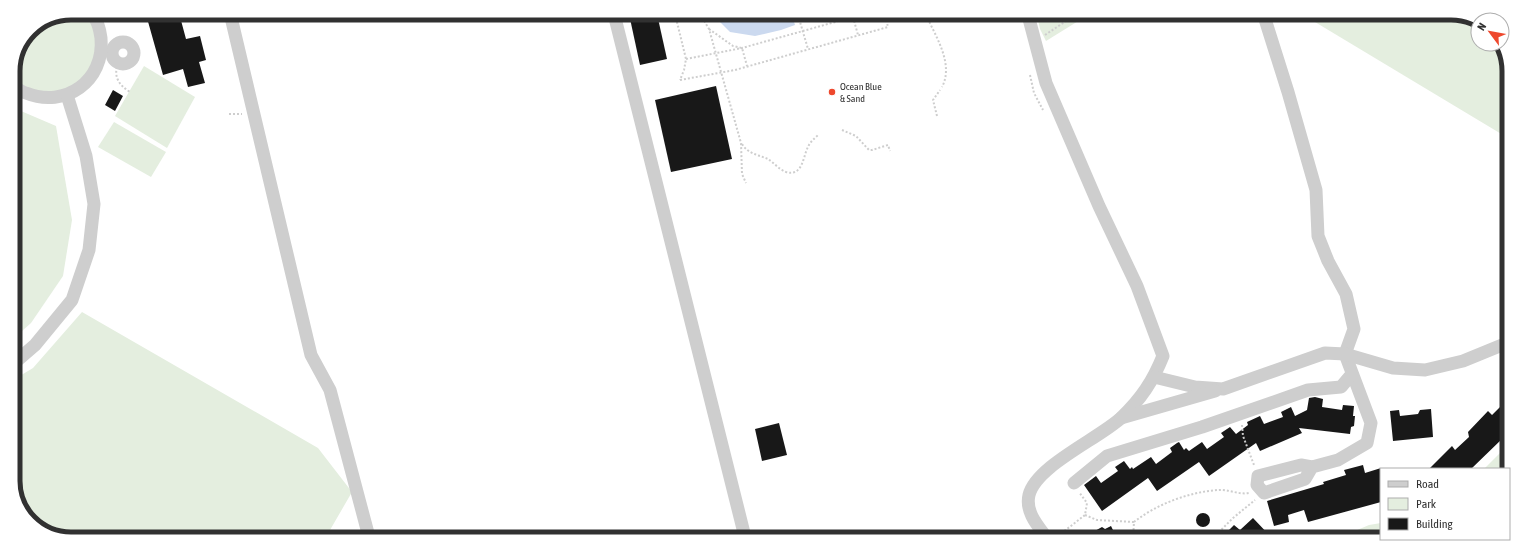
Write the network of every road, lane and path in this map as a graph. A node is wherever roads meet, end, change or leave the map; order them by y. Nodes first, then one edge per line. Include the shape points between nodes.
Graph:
1 (95, 20) edge
2 (232, 20) edge
3 (616, 20) edge
4 (676, 20) edge
5 (704, 20) edge
6 (800, 20) edge
7 (842, 20) edge
8 (854, 20) edge
9 (886, 20) edge
10 (928, 20) edge
11 (1029, 20) edge
12 (1067, 20) edge
13 (1265, 20) edge
14 (709, 29) junction
15 (803, 31) junction
16 (858, 35) junction
17 (1035, 41) junction
18 (742, 48) junction
19 (808, 49) junction
20 (716, 53) junction
21 (111, 55) junction
22 (686, 59) junction
23 (747, 66) junction
24 (721, 71) junction
25 (20, 90) edge
26 (130, 92) dead end
27 (67, 95) junction
28 (937, 116) dead end
29 (842, 130) dead end
30 (818, 135) dead end
31 (741, 143) junction
32 (890, 151) dead end
33 (746, 183) dead end
34 (1502, 345) edge
35 (1345, 354) junction
36 (20, 358) edge
37 (1352, 374) junction
38 (1154, 377) junction
39 (1223, 389) junction
40 (1241, 413) junction
41 (1120, 419) junction
42 (1312, 467) junction
43 (1074, 483) joint
44 (1260, 485) junction
45 (1085, 515) junction
46 (1134, 522) junction
47 (368, 532) edge
48 (744, 532) edge
49 (1043, 532) edge
50 (1064, 532) edge
51 (1133, 532) edge
52 (1219, 532) edge

1 - 21 street
2 - 47 street via 311,355 330,390
3 - 48 street
4 - 22 path
5 - 14 path
6 - 15 path
7 - 15 path
8 - 16 path
9 - 16 path via 888,27
10 - 28 path via 942,48 946,65 946,75 941,89 933,100
11 - 17 street
12 - 17 path
13 - 35 street via 1316,190 1318,236 1346,294 1354,329
14 - 18 path via 733,46
14 - 20 path
15 - 18 path
15 - 19 path
16 - 19 path
17 - 38 street via 1046,83 1137,286 1163,356
18 - 20 path
18 - 23 path
19 - 23 path
20 - 22 path
20 - 24 path
21 - 26 path via 118,81
21 - 27 street via 98,65 89,80
22 - 24 path via 680,80
23 - 24 path
24 - 31 path
25 - 27 street via 42,98
27 - 36 street via 86,156 94,204 89,250 72,300 35,345
29 - 32 path via 856,136 869,150 888,145
30 - 31 path via 808,147 802,166 789,172 768,159 747,151
31 - 33 path via 742,174
34 - 35 street via 1463,361 1425,370 1393,368
35 - 37 street
35 - 39 street via 1325,353
37 - 40 street via 1341,387 1308,390
37 - 42 street via 1371,423 1367,444 1338,460
38 - 39 street via 1195,387
38 - 41 street via 1141,397
39 - 41 street
40 - 43 street via 1107,456
40 - 44 path via 1243,436
41 - 49 street via 1035,481 1028,497 1029,508
42 - 44 street via 1301,465
42 - 44 street via 1304,479
43 - 45 path via 1087,503
44 - 46 path via 1248,493 1220,490 1195,493 1163,505
44 - 52 path
45 - 46 path via 1096,520
45 - 50 path
46 - 51 path

